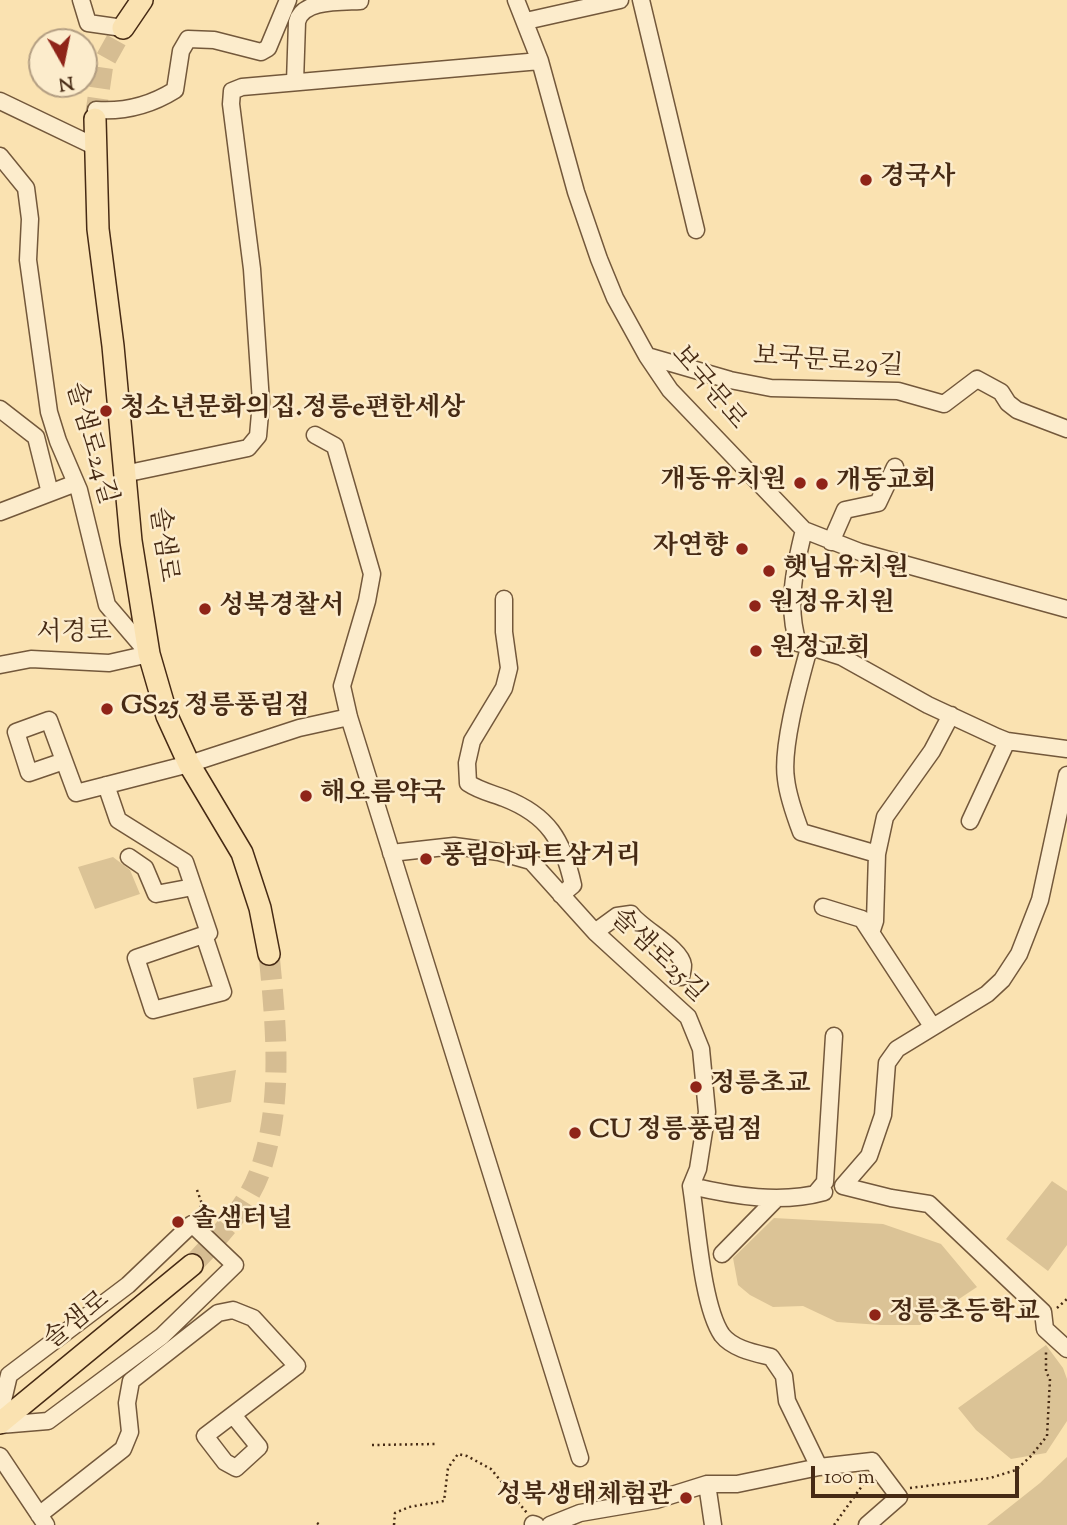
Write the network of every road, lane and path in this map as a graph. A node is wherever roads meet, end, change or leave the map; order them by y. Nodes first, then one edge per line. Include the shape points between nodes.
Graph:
1 (81, 0) edge
2 (142, 0) edge
3 (288, 0) edge
4 (516, 0) edge
5 (620, 0) edge
6 (641, 0) edge
7 (360, 1) edge
8 (526, 21) junction
9 (123, 28) joint
10 (540, 61) junction
11 (295, 82) junction
12 (0, 101) edge
13 (96, 115) joint
14 (94, 146) junction
15 (0, 156) edge
16 (696, 230) dead end
17 (647, 356) junction
18 (0, 409) edge
19 (1067, 429) edge
20 (315, 435) dead end
21 (895, 467) dead end
22 (124, 474) junction
23 (76, 483) junction
24 (50, 493) junction
25 (0, 512) edge
26 (804, 530) junction
27 (831, 542) junction
28 (504, 599) dead end
29 (1067, 609) edge
30 (808, 648) junction
31 (149, 654) junction
32 (0, 665) edge
33 (951, 715) junction
34 (349, 718) junction
35 (1007, 741) junction
36 (1067, 749) edge
37 (64, 761) dead end
38 (189, 764) junction
39 (1067, 775) edge
40 (106, 785) junction
41 (970, 821) dead end
42 (391, 853) junction
43 (877, 854) junction
44 (129, 857) dead end
45 (194, 887) junction
46 (561, 895) junction
47 (823, 907) dead end
48 (595, 932) junction
49 (871, 933) junction
50 (204, 934) junction
51 (269, 954) tunnel mouth
52 (681, 977) dead end
53 (932, 1026) junction
54 (834, 1036) dead end
55 (691, 1186) junction
56 (843, 1186) junction
57 (197, 1190) dead end
58 (815, 1194) junction
59 (776, 1199) junction
60 (192, 1224) junction
61 (722, 1254) dead end
62 (192, 1265) tunnel mouth
63 (1045, 1330) junction
64 (1067, 1349) edge
65 (0, 1413) edge
66 (233, 1415) dead end
67 (0, 1424) edge
68 (435, 1444) dead end
69 (372, 1445) dead end
70 (0, 1456) edge
71 (580, 1458) dead end
72 (871, 1462) junction
73 (819, 1467) junction
74 (707, 1484) junction
75 (894, 1490) junction
76 (43, 1520) edge
77 (394, 1525) edge
78 (535, 1525) edge
79 (550, 1525) edge
80 (713, 1525) edge
81 (834, 1525) edge
82 (867, 1525) edge

1 - 9 street via 88,23
2 - 9 main road
3 - 13 street via 268,48 261,52 214,40 188,39 181,51 175,90 161,99
4 - 8 street, 보국문로
5 - 8 street
6 - 16 street
7 - 11 street via 303,8 297,22
8 - 10 street, 보국문로
10 - 11 street
10 - 17 street, 보국문로 via 599,259
11 - 22 street via 242,86 231,94 253,282 261,402 258,436 248,448
12 - 14 street
13 - 14 main road, 솔샘로
14 - 22 main road, 솔샘로 via 98,229
15 - 23 street, 솔샘로24길 via 26,188 28,260 49,412
17 - 19 street, 보국문로29길 via 771,388 898,391 944,404 977,379 1001,392 1017,411
17 - 26 street, 보국문로 via 670,390
18 - 24 street via 36,437
20 - 34 street via 334,446 372,574 342,686
21 - 27 street via 878,503 845,510
22 - 31 main road, 솔샘로
23 - 24 street
23 - 31 street, 솔샘로24길 via 107,605
24 - 25 street
26 - 27 street, 보국문로
26 - 30 street via 795,567 792,623 798,643
27 - 29 street, 보국문로
28 - 46 street via 509,668 504,688 472,741 468,783 538,815 558,839 573,885
30 - 33 street via 842,657
30 - 43 street via 785,777 797,822 801,832
31 - 32 street, 서경로 via 108,663 31,659
31 - 38 main road, 솔샘로 via 167,716
33 - 35 street
33 - 43 street via 932,751 885,817
34 - 38 street via 299,728
34 - 42 street
35 - 36 street
35 - 41 street
37 - 40 street via 76,793
38 - 40 street
38 - 51 main road, 솔샘로 via 242,853
39 - 53 street via 1040,900 1018,954 987,994
40 - 45 street via 118,820 185,862
42 - 46 street, 솔샘로25길 via 454,846 499,852 531,861
42 - 71 street
43 - 49 street
44 - 45 street via 145,867 156,894
45 - 50 street via 209,933
46 - 48 street, 솔샘로25길
47 - 49 street via 862,919
48 - 52 street via 617,916 631,914 676,952 683,964
48 - 55 street, 솔샘로25길 via 688,1017 701,1049 707,1112
49 - 53 street
50 - 50 street via 136,958 153,1010 223,992
53 - 56 street via 897,1049 887,1063 883,1115 869,1156
54 - 58 street via 825,1182
55 - 59 street
55 - 73 street, 솔샘로25길 via 709,1303 723,1336 745,1351 771,1357 784,1376 787,1401
56 - 58 street
56 - 63 street via 929,1204 1043,1312
57 - 60 path via 202,1204
58 - 59 street
59 - 61 street
60 - 65 street via 128,1285 9,1375
60 - 67 street via 235,1265 162,1336 48,1421
62 - 67 main road, 솔샘로
63 - 64 street
63 - 75 path via 1050,1379 1047,1436 1031,1456 1016,1470 990,1478
66 - 76 street via 297,1366 253,1318 233,1310 218,1313 131,1381 127,1403 130,1432 123,1449
68 - 69 path
70 - 76 street
72 - 73 street
72 - 75 street
72 - 81 path
73 - 74 street via 737,1485
74 - 79 street via 656,1500 580,1513
74 - 80 street
75 - 82 street via 900,1497
77 - 78 path via 395,1513 444,1501 448,1468 458,1454 491,1469

